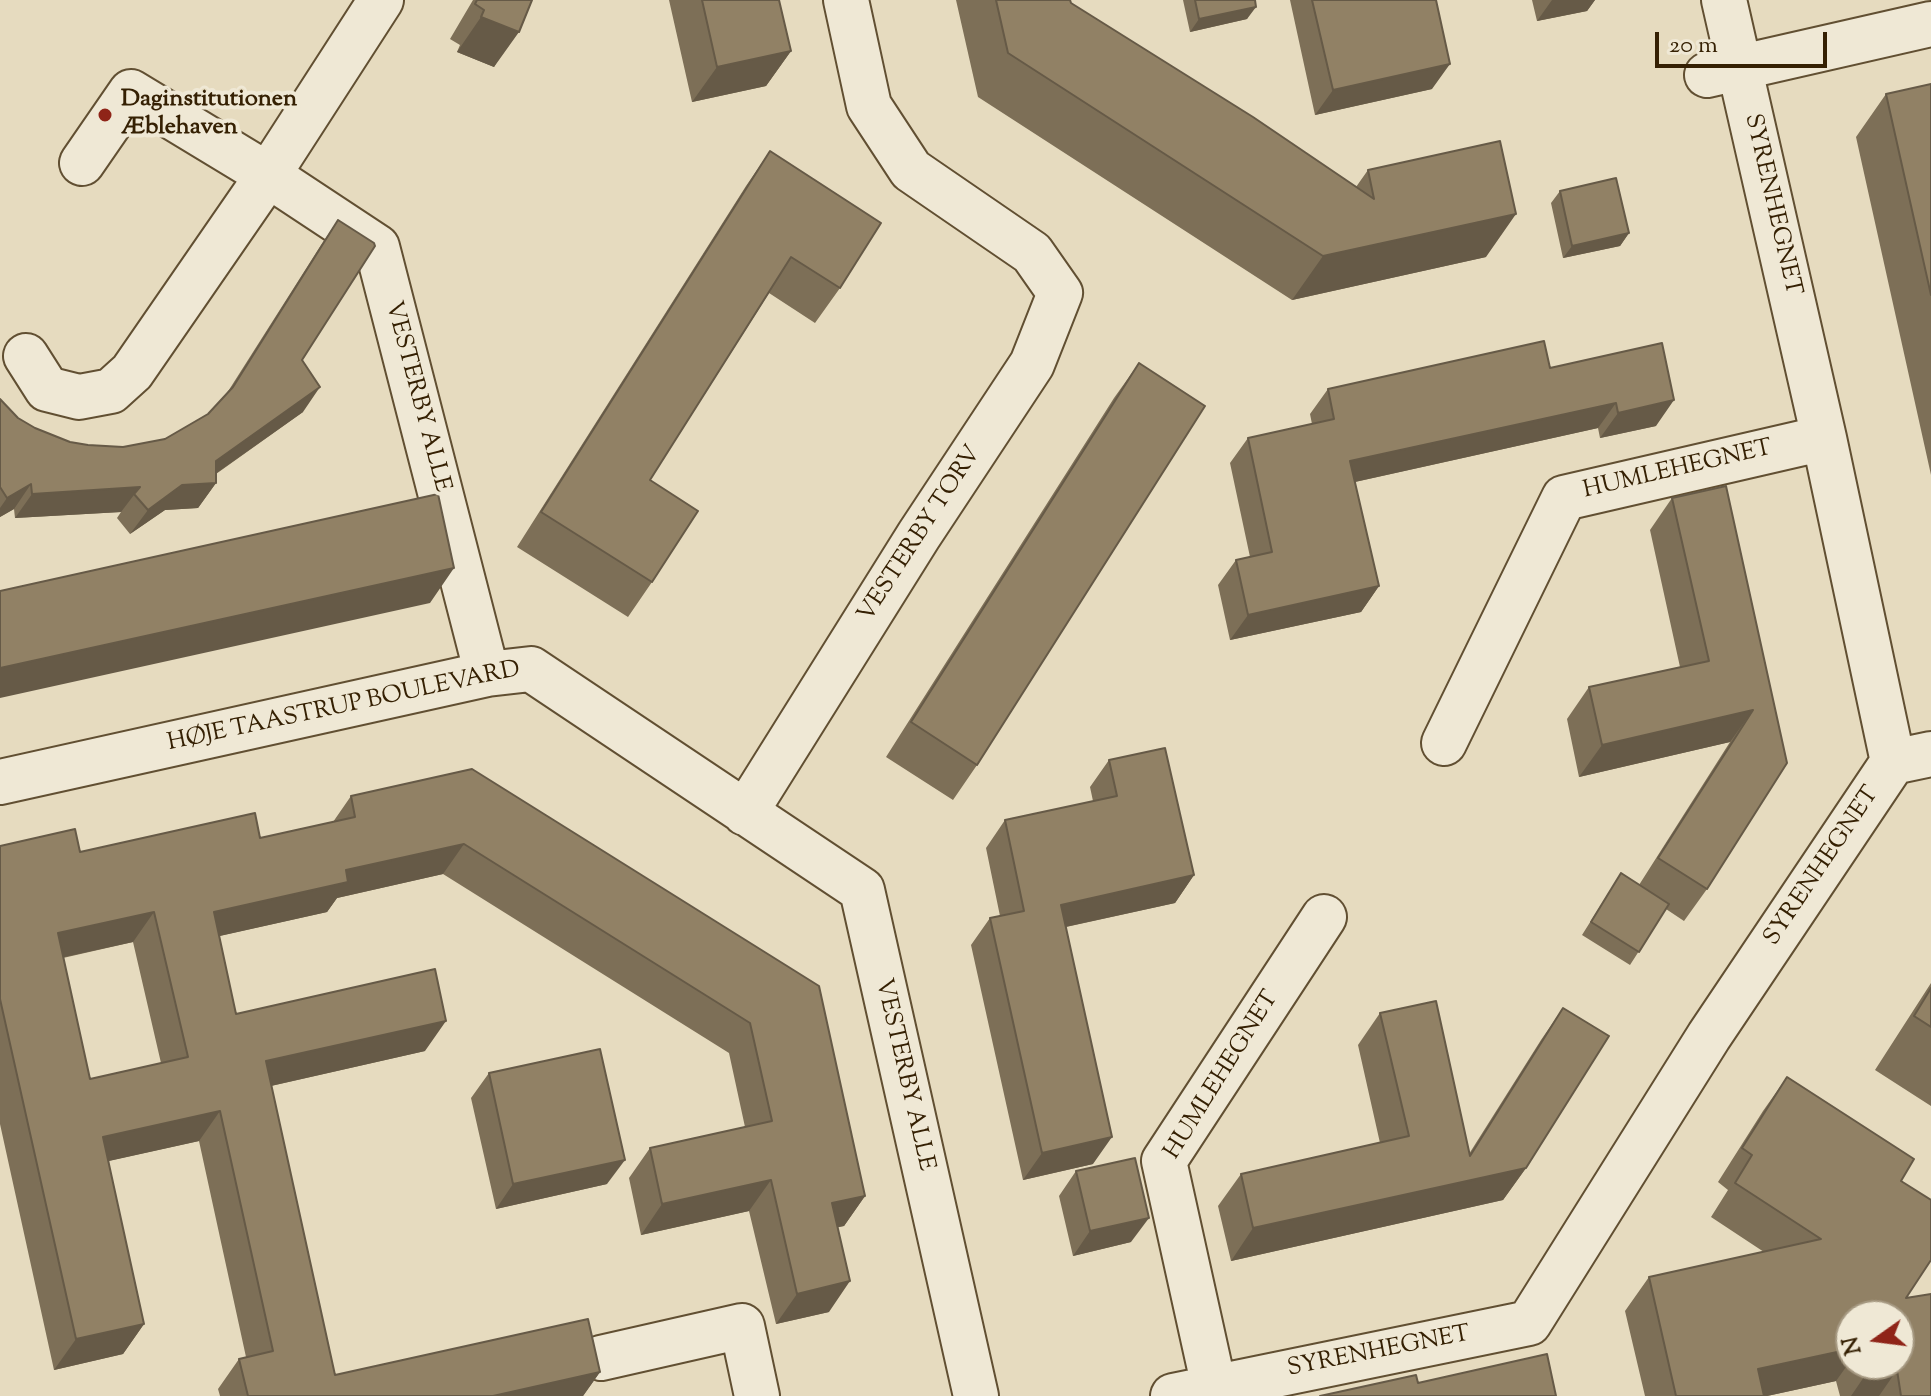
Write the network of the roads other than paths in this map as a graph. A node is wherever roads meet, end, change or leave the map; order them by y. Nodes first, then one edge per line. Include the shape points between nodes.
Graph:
1 (381, 0) edge
2 (846, 0) edge
3 (1724, 0) edge
4 (1931, 24) edge
5 (1723, 71) junction
6 (82, 163) dead end
7 (268, 175) junction
8 (26, 356) dead end
9 (1824, 438) junction
10 (487, 674) junction
11 (1444, 743) dead end
12 (1912, 758) edge
13 (0, 782) edge
14 (745, 813) junction
15 (1324, 917) dead end
16 (601, 1358) dead end
17 (1194, 1392) edge
18 (757, 1396) edge
19 (976, 1396) edge

1 - 7 street
2 - 14 street, VESTERBY TORV via 869,106 911,170 1032,253 1060,293 1032,364
3 - 5 street, SYRENHEGNET
4 - 5 street
5 - 9 street, SYRENHEGNET
6 - 7 street, VESTERBY ALLE via 131,92
7 - 8 street via 132,372 111,391 79,397 47,389
7 - 10 street, VESTERBY ALLE via 377,247
9 - 11 street, HUMLEHEGNET via 1564,498
9 - 12 street, SYRENHEGNET
10 - 13 street, HØJE TAASTRUP BOULEVARD
10 - 14 street, HØJE TAASTRUP BOULEVARD via 531,669
12 - 17 street, SYRENHEGNET via 1702,1047 1529,1323
14 - 19 street, VESTERBY ALLE via 862,890
15 - 17 street, HUMLEHEGNET via 1164,1161
16 - 18 street via 742,1326

